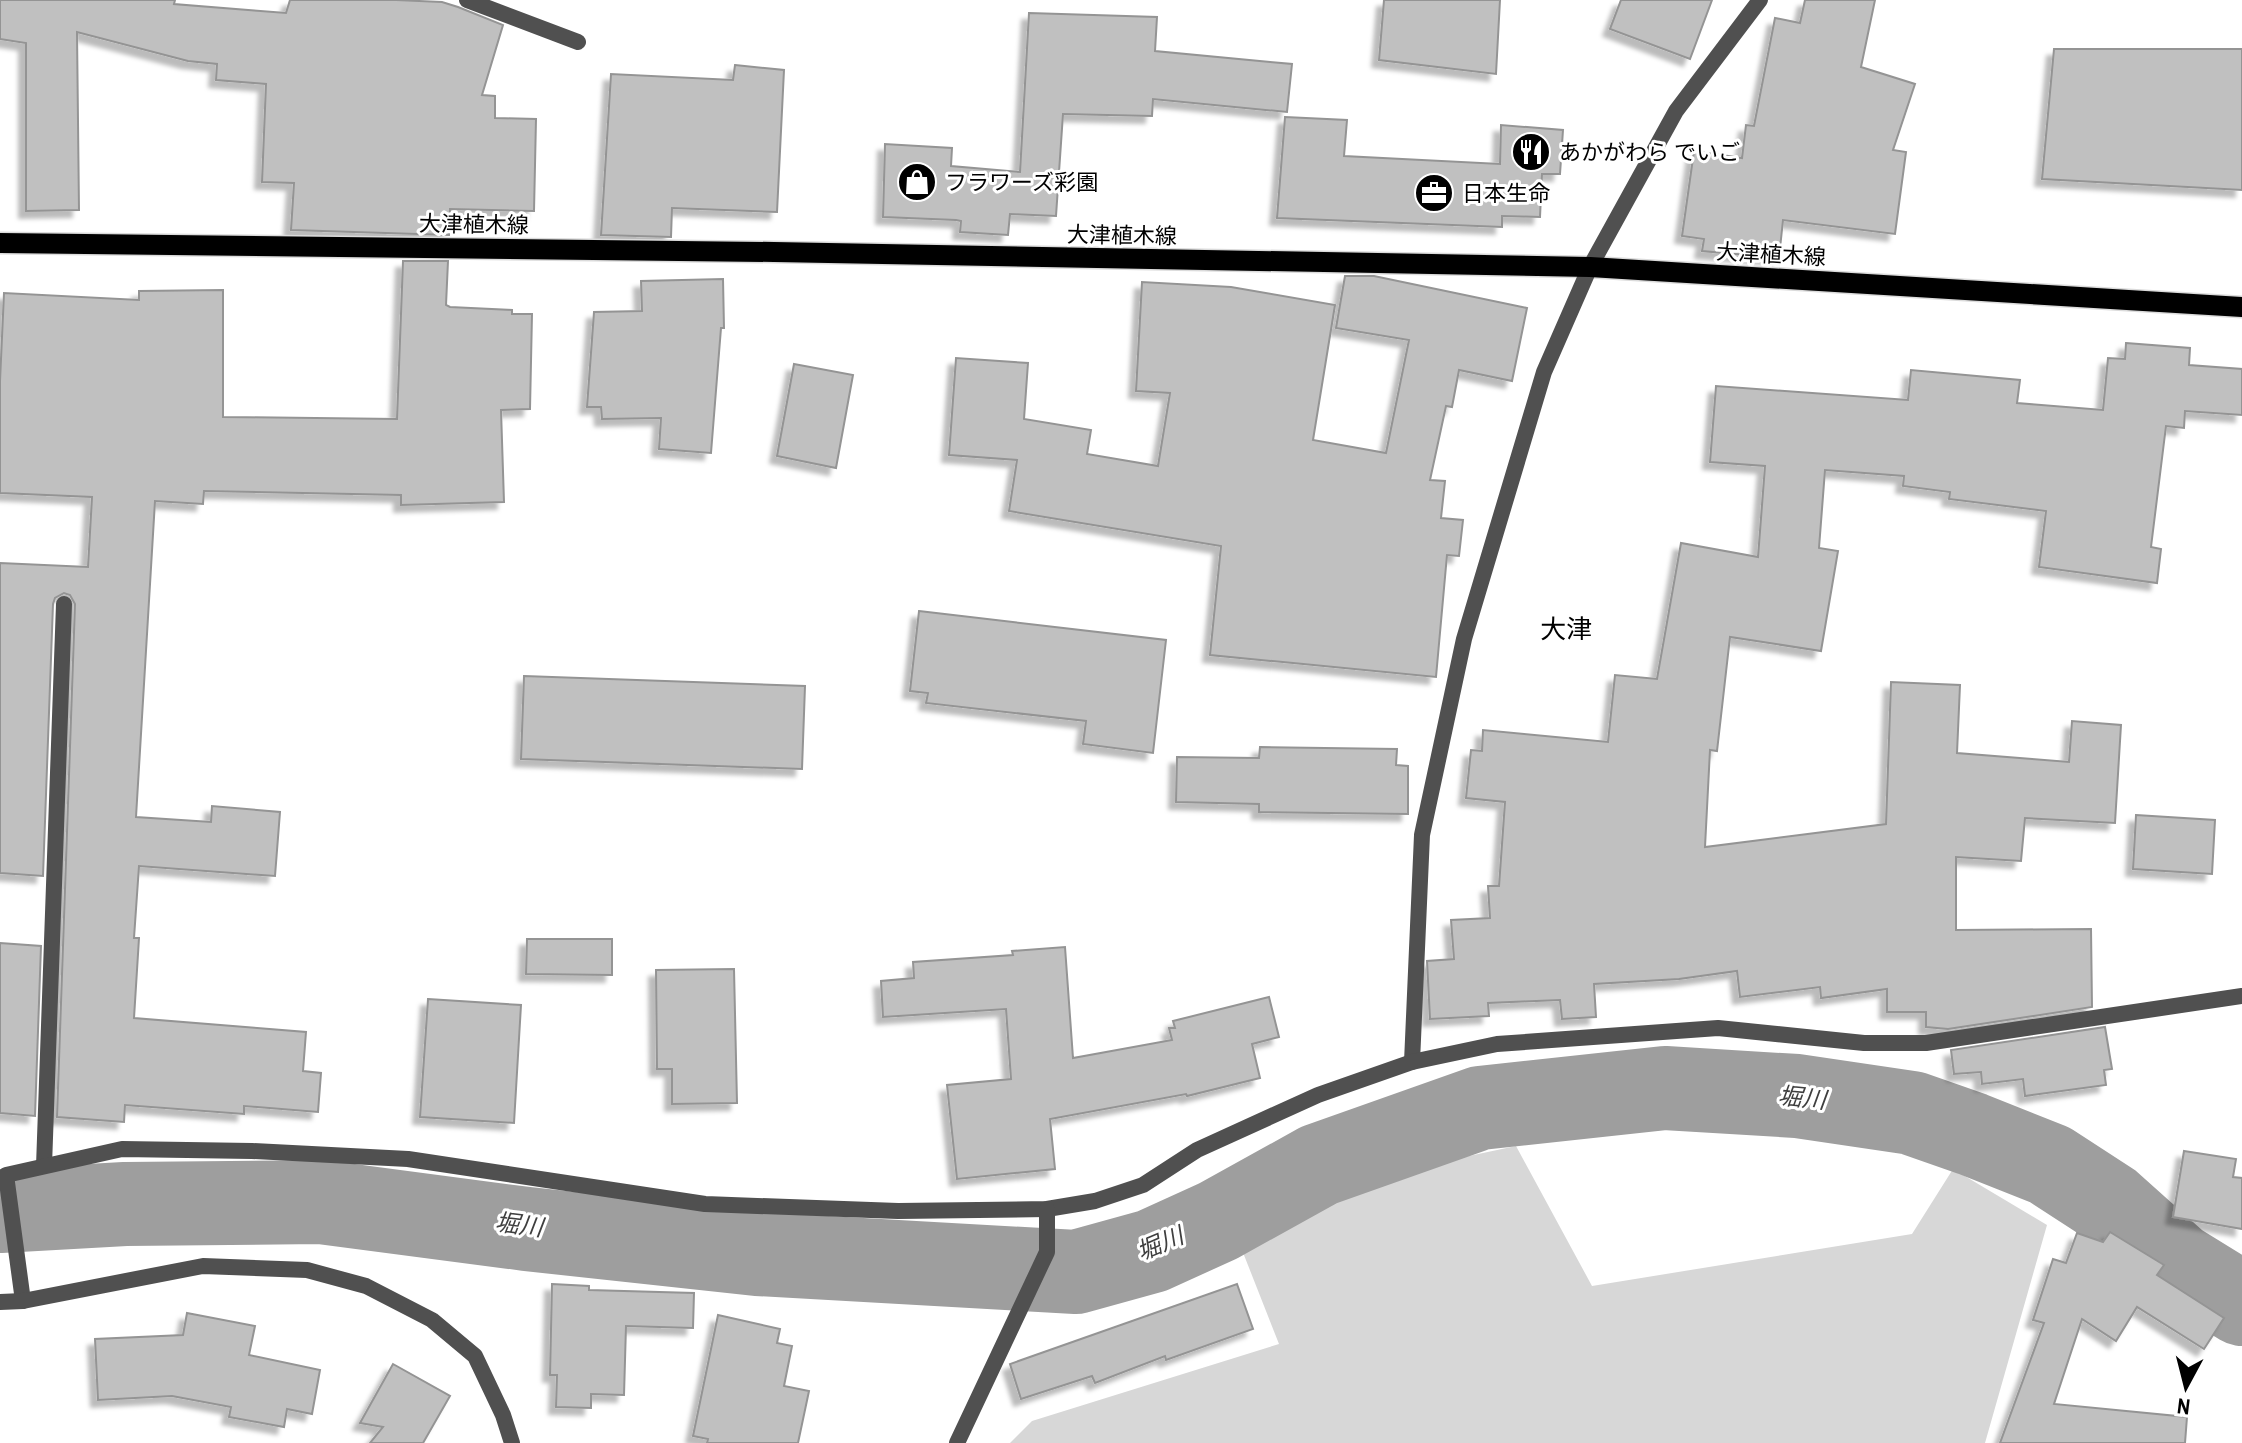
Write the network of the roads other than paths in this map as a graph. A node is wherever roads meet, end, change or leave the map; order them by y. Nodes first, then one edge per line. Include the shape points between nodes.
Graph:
1 (467, 0) edge
2 (1760, 0) edge
3 (578, 42) dead end
4 (0, 243) edge
5 (1590, 267) junction
6 (2242, 307) edge
7 (64, 604) dead end
8 (2242, 996) edge
9 (1412, 1062) junction
10 (44, 1166) junction
11 (3, 1175) edge
12 (1047, 1209) junction
13 (23, 1301) junction
14 (0, 1302) edge
15 (512, 1443) edge
16 (957, 1443) edge

1 - 3 street
2 - 5 street via 1676,111
4 - 5 main road, 大津植木線
5 - 6 main road, 大津植木線
5 - 9 street via 1544,372 1461,654 1422,835
7 - 10 street
8 - 9 street via 1926,1043 1864,1043 1718,1028 1497,1044
9 - 12 street via 1318,1095 1197,1150 1143,1185
10 - 11 street
10 - 12 street via 122,1149 252,1151 408,1159 705,1204 898,1211
11 - 13 street
12 - 16 street via 1047,1252
13 - 14 street
13 - 15 street via 203,1266 286,1267 366,1286 432,1320 475,1356

